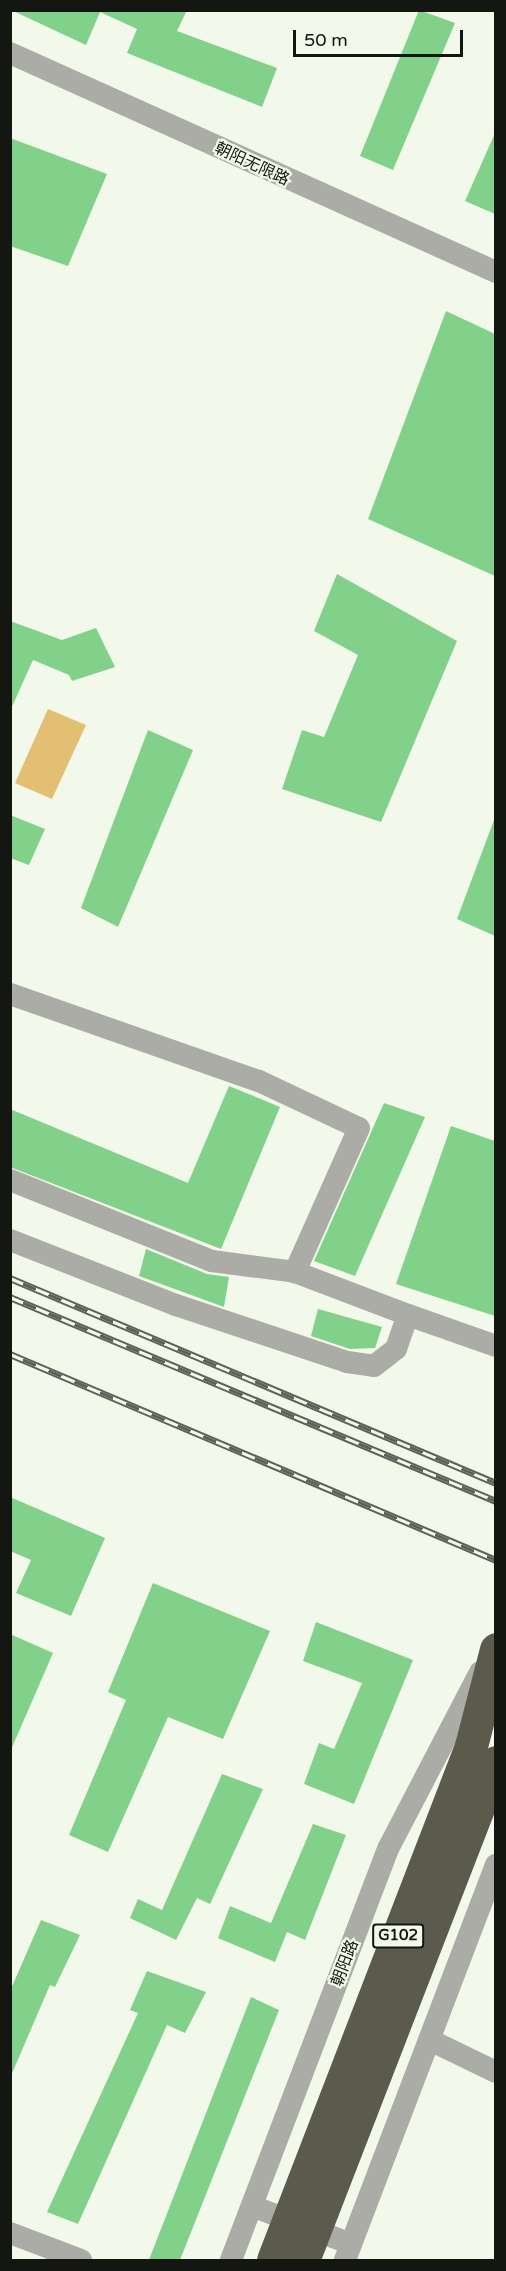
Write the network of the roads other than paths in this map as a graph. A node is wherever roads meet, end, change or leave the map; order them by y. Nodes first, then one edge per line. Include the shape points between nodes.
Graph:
1 (10, 53) edge
2 (495, 272) edge
3 (10, 994) edge
4 (10, 1180) edge
5 (10, 1240) edge
6 (295, 1272) junction
7 (408, 1315) junction
8 (495, 1346) edge
9 (495, 1641) edge
10 (495, 1649) edge
11 (495, 1761) edge
12 (495, 1864) edge
13 (430, 2040) junction
14 (495, 2072) edge
15 (252, 2206) junction
16 (302, 2225) junction
17 (10, 2233) edge
18 (348, 2252) edge
19 (81, 2260) edge
20 (231, 2260) edge
21 (273, 2260) edge
22 (303, 2260) edge

1 - 2 street, 朝阳无限路
3 - 6 street via 259,1081 359,1128
4 - 6 street via 212,1261
5 - 7 street via 177,1305 347,1362 374,1366 396,1348
6 - 7 street
7 - 8 street
9 - 15 street, 朝阳路 via 389,1847
10 - 16 highway, G102 via 471,1746
11 - 16 highway, G102
12 - 13 street
13 - 14 street
13 - 18 street
15 - 16 street
15 - 20 street, 朝阳路
16 - 18 street
16 - 21 highway, G102
16 - 22 highway, G102
17 - 19 street

